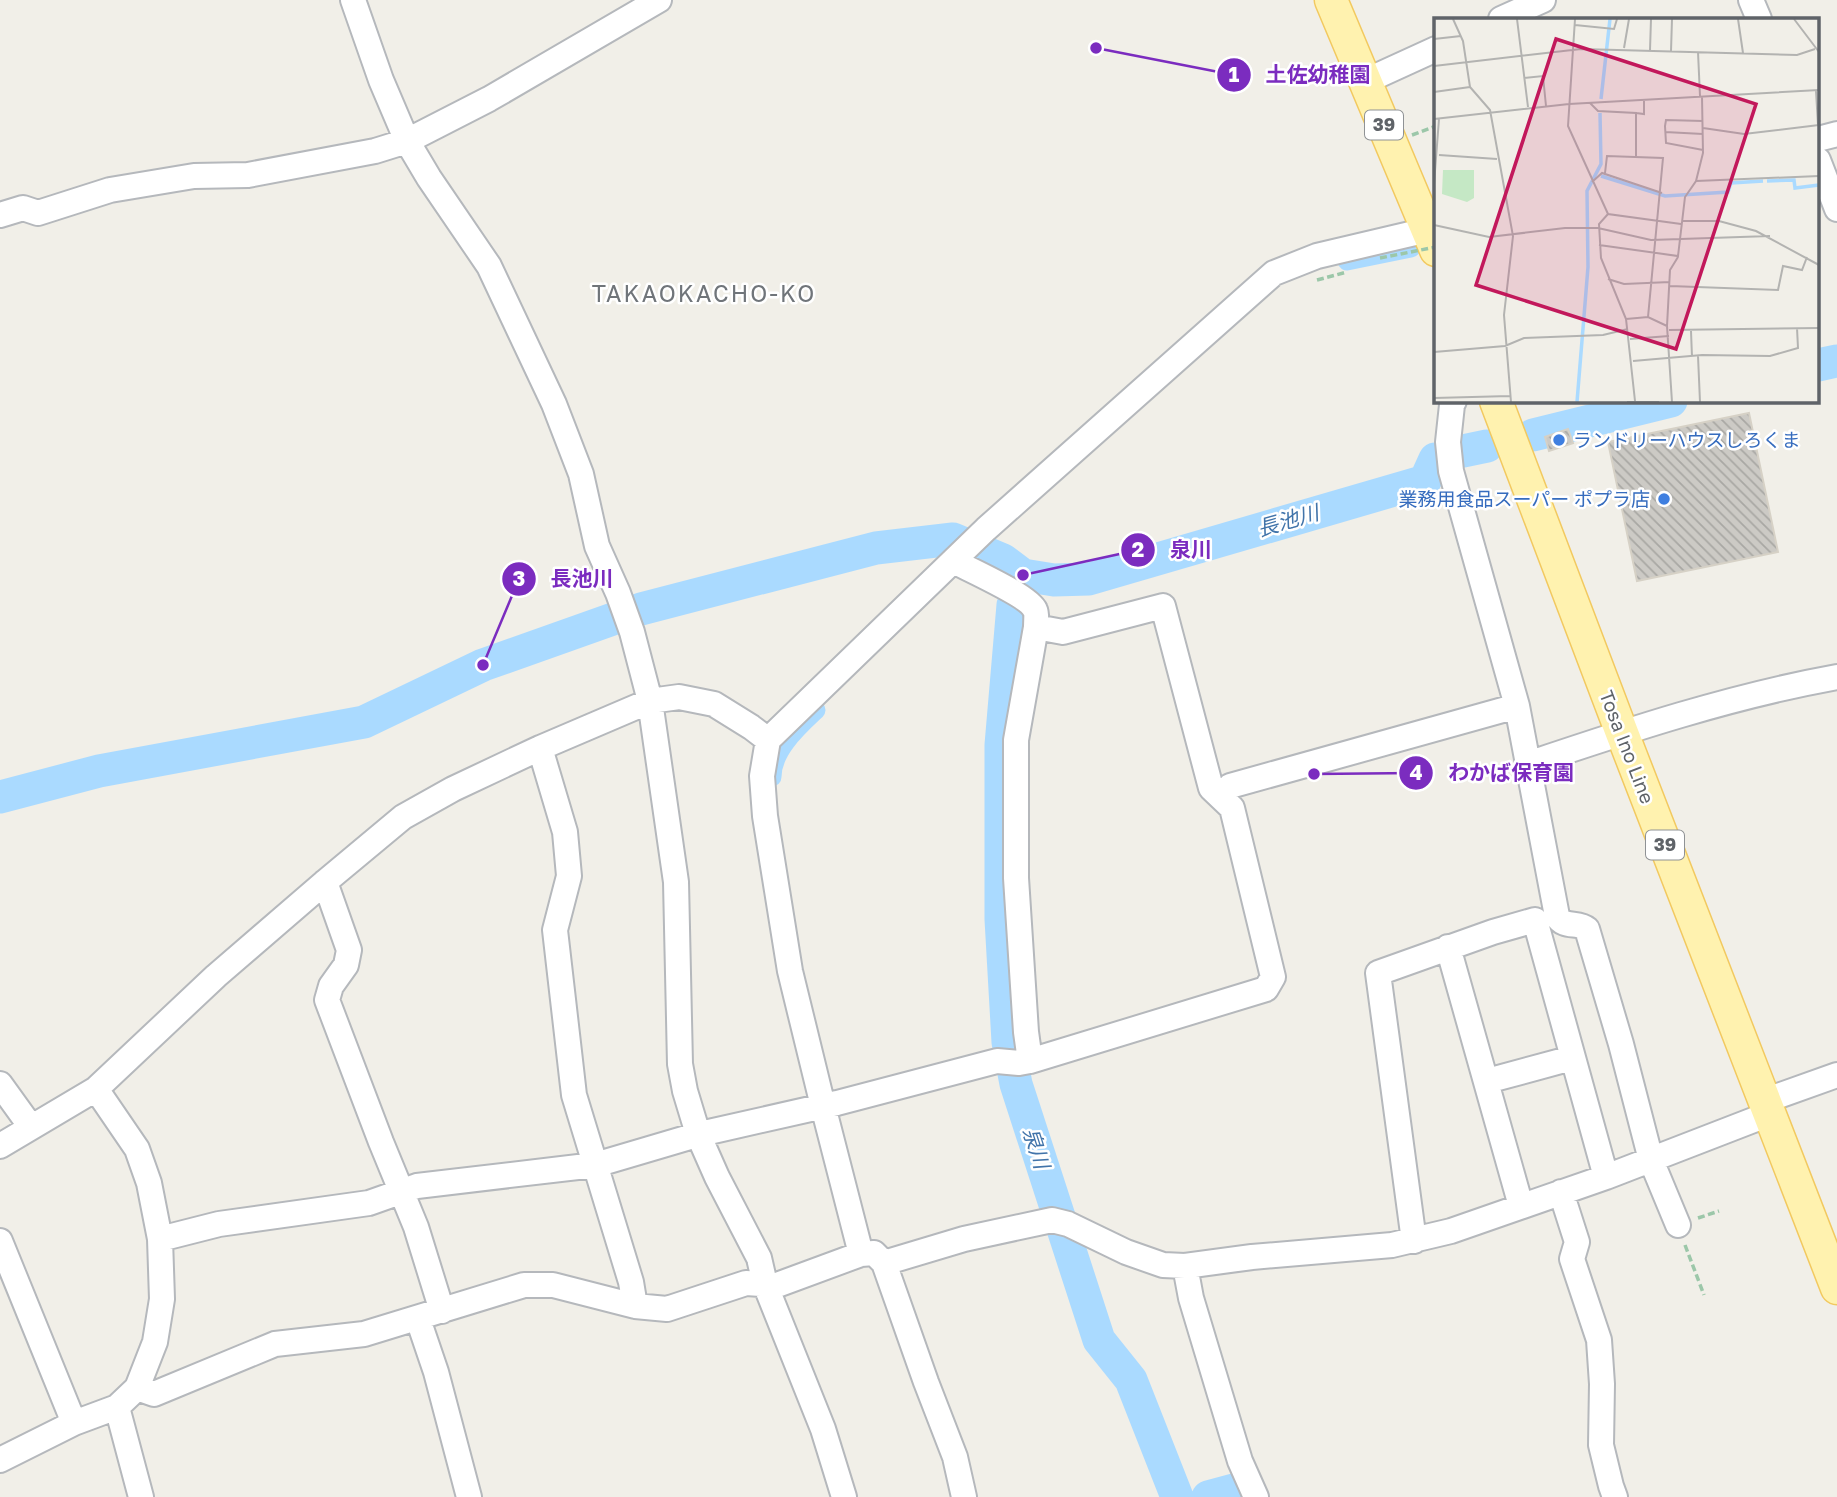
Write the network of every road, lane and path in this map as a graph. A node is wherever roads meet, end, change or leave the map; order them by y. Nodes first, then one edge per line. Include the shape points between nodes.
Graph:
1 (353, 0) edge
2 (659, 0) edge
3 (1332, 0) edge
4 (1543, 0) edge
5 (1751, 0) edge
6 (1503, 18) edge
7 (1759, 18) edge
8 (1434, 50) edge
9 (1366, 81) junction
10 (1837, 134) edge
11 (1820, 138) edge
12 (407, 141) junction
13 (1820, 165) edge
14 (1837, 209) edge
15 (0, 215) edge
16 (1434, 239) edge
17 (1373, 261) dead end
18 (1355, 269) dead end
19 (1310, 282) dead end
20 (1454, 402) edge
21 (1496, 402) edge
22 (956, 557) junction
23 (1036, 627) junction
24 (1837, 677) edge
25 (650, 701) junction
26 (1517, 706) junction
27 (1622, 733) junction
28 (768, 740) junction
29 (540, 748) junction
30 (1528, 765) junction
31 (1222, 798) junction
32 (326, 882) junction
33 (1546, 918) junction
34 (1448, 947) junction
35 (1573, 1058) junction
36 (1017, 1062) junction
37 (1837, 1075) edge
38 (1487, 1082) junction
39 (0, 1084) edge
40 (96, 1089) junction
41 (829, 1105) junction
42 (1766, 1108) junction
43 (31, 1126) junction
44 (698, 1134) junction
45 (0, 1146) edge
46 (1651, 1160) junction
47 (595, 1165) junction
48 (1606, 1177) junction
49 (402, 1192) junction
50 (1561, 1192) junction
51 (1521, 1206) junction
52 (1678, 1225) joint
53 (160, 1239) junction
54 (0, 1241) edge
55 (1414, 1241) junction
56 (871, 1256) junction
57 (1185, 1266) junction
58 (765, 1284) junction
59 (1837, 1288) edge
60 (1704, 1295) dead end
61 (635, 1306) junction
62 (442, 1311) junction
63 (418, 1319) junction
64 (138, 1388) junction
65 (117, 1407) junction
66 (74, 1423) junction
67 (0, 1460) edge
68 (141, 1497) edge
69 (469, 1497) edge
70 (844, 1497) edge
71 (964, 1497) edge
72 (1256, 1497) edge
73 (1615, 1497) edge

1 - 12 street
2 - 12 street via 489,100
3 - 9 main road, 39
4 - 6 street
5 - 7 street
8 - 9 street
9 - 16 main road, 39
10 - 11 street
12 - 15 street via 248,175 194,176 110,190 38,212 23,208
12 - 25 street via 489,266 548,391 581,474 597,546 632,632
13 - 14 street
16 - 17 path, bridge
16 - 22 street via 1317,256 1274,273
18 - 19 path
20 - 26 street via 1448,442 1451,471
21 - 27 main road, Tosa Ino Line / 39
22 - 23 street via 1027,601 1035,609
22 - 28 street
23 - 31 street via 1063,632 1163,606 1211,788
23 - 36 street via 1016,740 1016,878 1025,1019
24 - 27 street via 1785,686
25 - 28 street via 679,697 714,704
25 - 29 street
25 - 44 street via 676,882 680,1064
26 - 30 street
26 - 31 street via 1230,786
27 - 30 street
27 - 42 main road, Tosa Ino Line / 39
28 - 41 street via 762,776 765,816 790,971
29 - 32 street via 403,817
29 - 47 street via 565,832 569,876 555,930 574,1095
30 - 33 street
31 - 36 street via 1232,808 1273,977 1266,989
32 - 40 street via 216,976
32 - 49 street via 349,950 327,1000
33 - 34 street
33 - 35 street
33 - 46 street via 1587,929
34 - 38 street
34 - 55 street via 1378,973
35 - 38 street
35 - 48 street
36 - 41 street via 997,1061
37 - 42 street
38 - 51 street
39 - 43 street
40 - 43 street
40 - 53 street via 137,1149
41 - 44 street
41 - 56 street
42 - 46 street
42 - 59 main road, Tosa Ino Line / 39
43 - 45 street
44 - 47 street
44 - 58 street via 758,1258
46 - 48 street
46 - 52 street
47 - 49 street via 417,1186
47 - 61 street
48 - 50 street
49 - 53 street via 369,1203 219,1224
49 - 62 street
50 - 51 street
50 - 73 street via 1577,1242 1572,1259 1599,1340 1601,1445
51 - 55 street
52 - 60 path
53 - 64 street via 162,1299 155,1342
54 - 66 street
55 - 57 street
56 - 57 street via 1060,1222 1126,1252 1163,1265
56 - 58 street via 777,1285
56 - 71 street via 955,1457
57 - 72 street via 1240,1461
58 - 61 street via 746,1283 667,1309
58 - 70 street via 824,1429
61 - 62 street via 553,1285 524,1285
62 - 63 street
63 - 64 street via 365,1334 275,1344 154,1394
63 - 69 street
64 - 65 street
65 - 66 street
65 - 68 street
66 - 67 street

